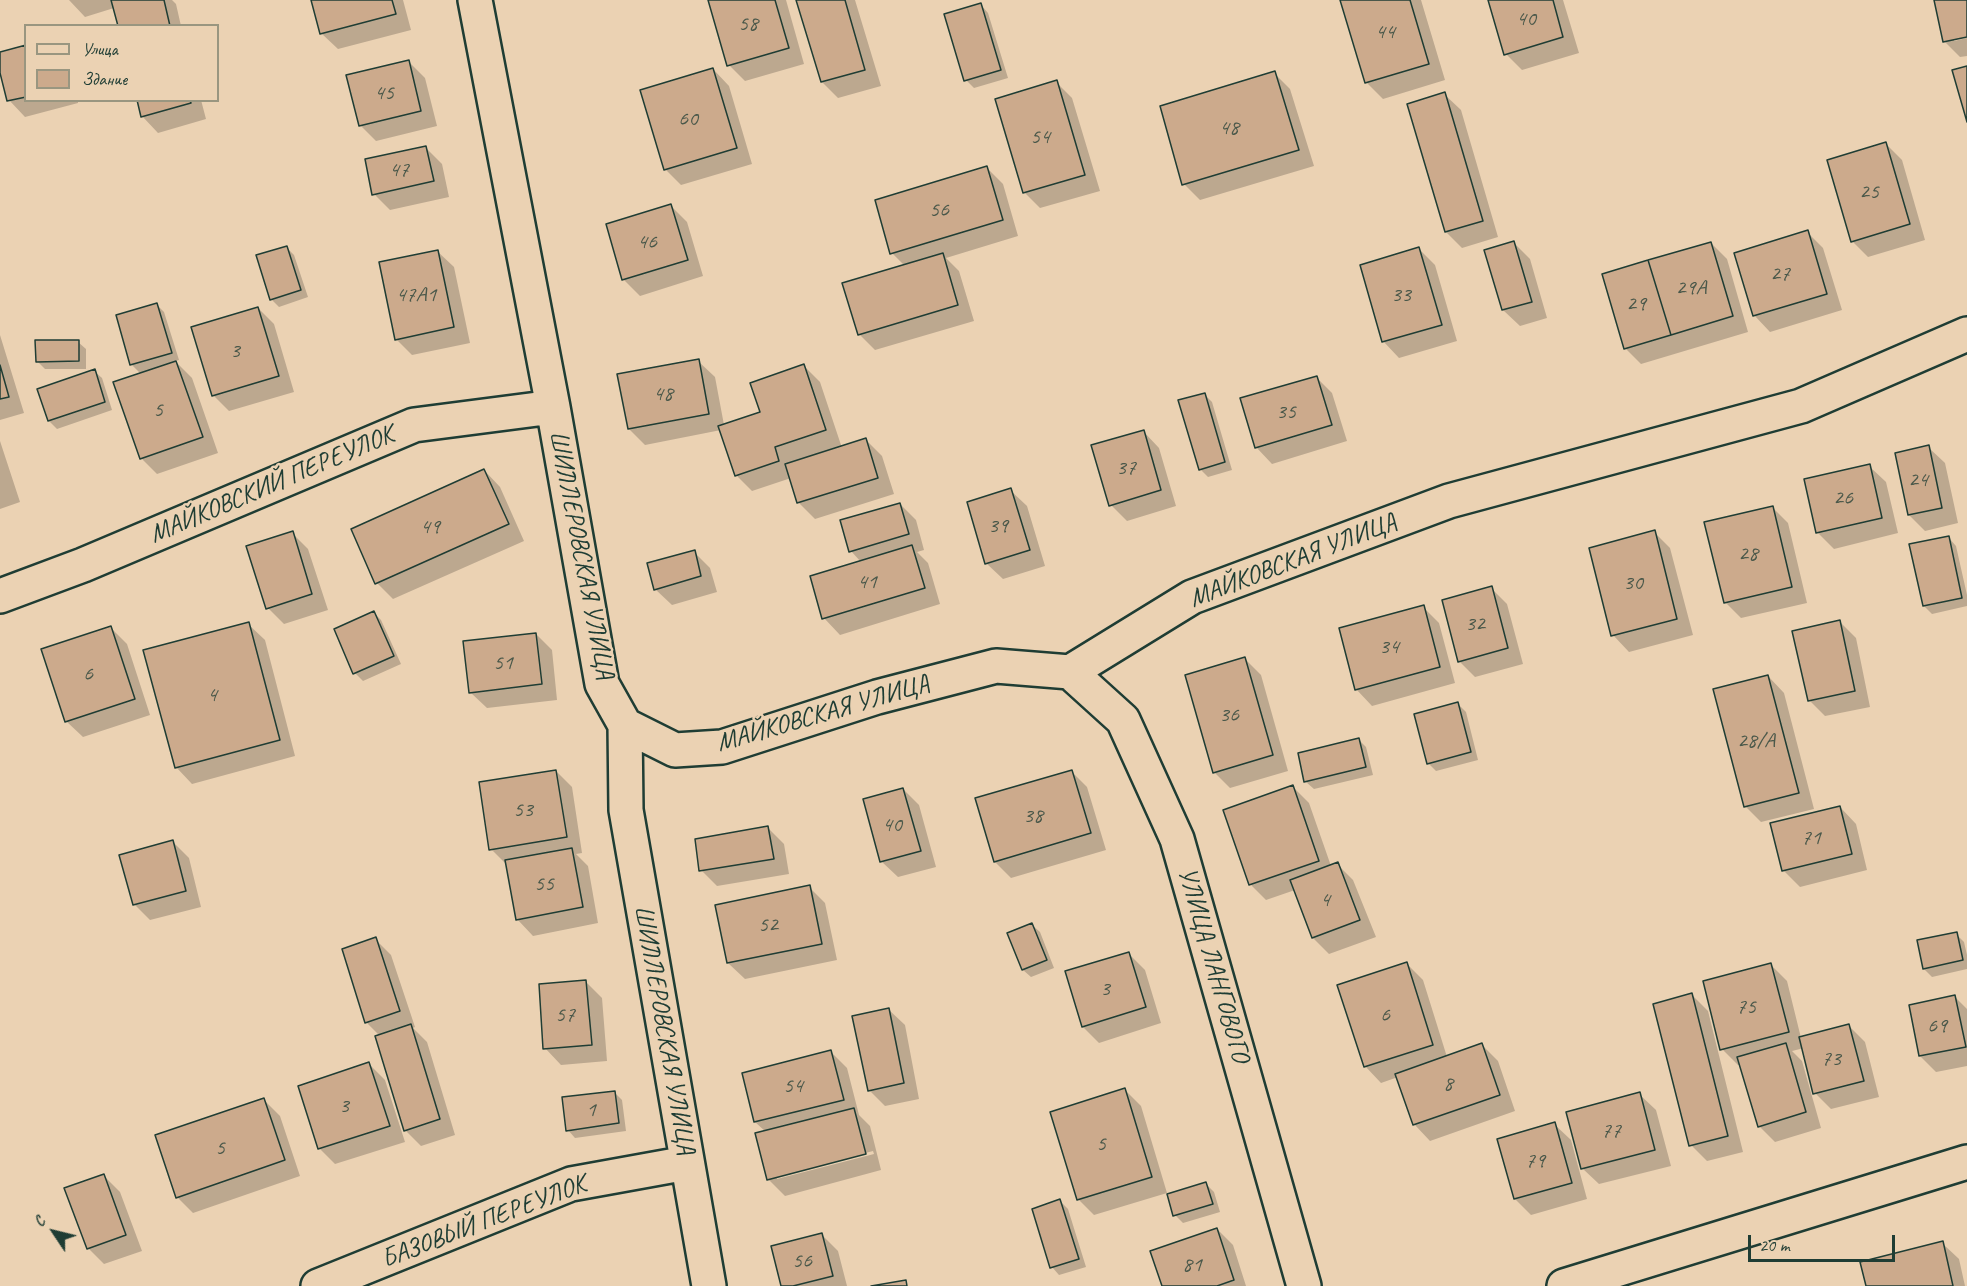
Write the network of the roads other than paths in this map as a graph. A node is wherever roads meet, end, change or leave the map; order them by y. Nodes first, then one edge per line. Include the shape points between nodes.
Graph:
1 (475, 0) edge
2 (1967, 334) edge
3 (552, 407) junction
4 (0, 596) edge
5 (1070, 672) junction
6 (626, 725) junction
7 (1967, 1162) edge
8 (687, 1163) junction
9 (318, 1286) edge
10 (709, 1286) edge
11 (1304, 1286) edge
12 (1564, 1286) edge

1 - 3 street, ШИЛЛЕРОВСКАЯ УЛИЦА
2 - 5 street, МАЙКОВСКАЯ УЛИЦА via 1801,406 1449,501 1226,584 1192,597
3 - 4 street, МАЙКОВСКИЙ ПЕРЕУЛОК via 414,425 83,565
3 - 6 street, ШИЛЛЕРОВСКАЯ УЛИЦА via 602,684
5 - 6 street, МАЙКОВСКАЯ УЛИЦА via 996,666 877,697 722,747 675,750
5 - 11 street, УЛИЦА ЛАНГОВОГО via 1123,720 1177,839
6 - 8 street, ШИЛЛЕРОВСКАЯ УЛИЦА via 626,810
7 - 12 street
8 - 9 street, БАЗОВЫЙ ПЕРЕУЛОК via 570,1184
8 - 10 street, ШИЛЛЕРОВСКАЯ УЛИЦА

